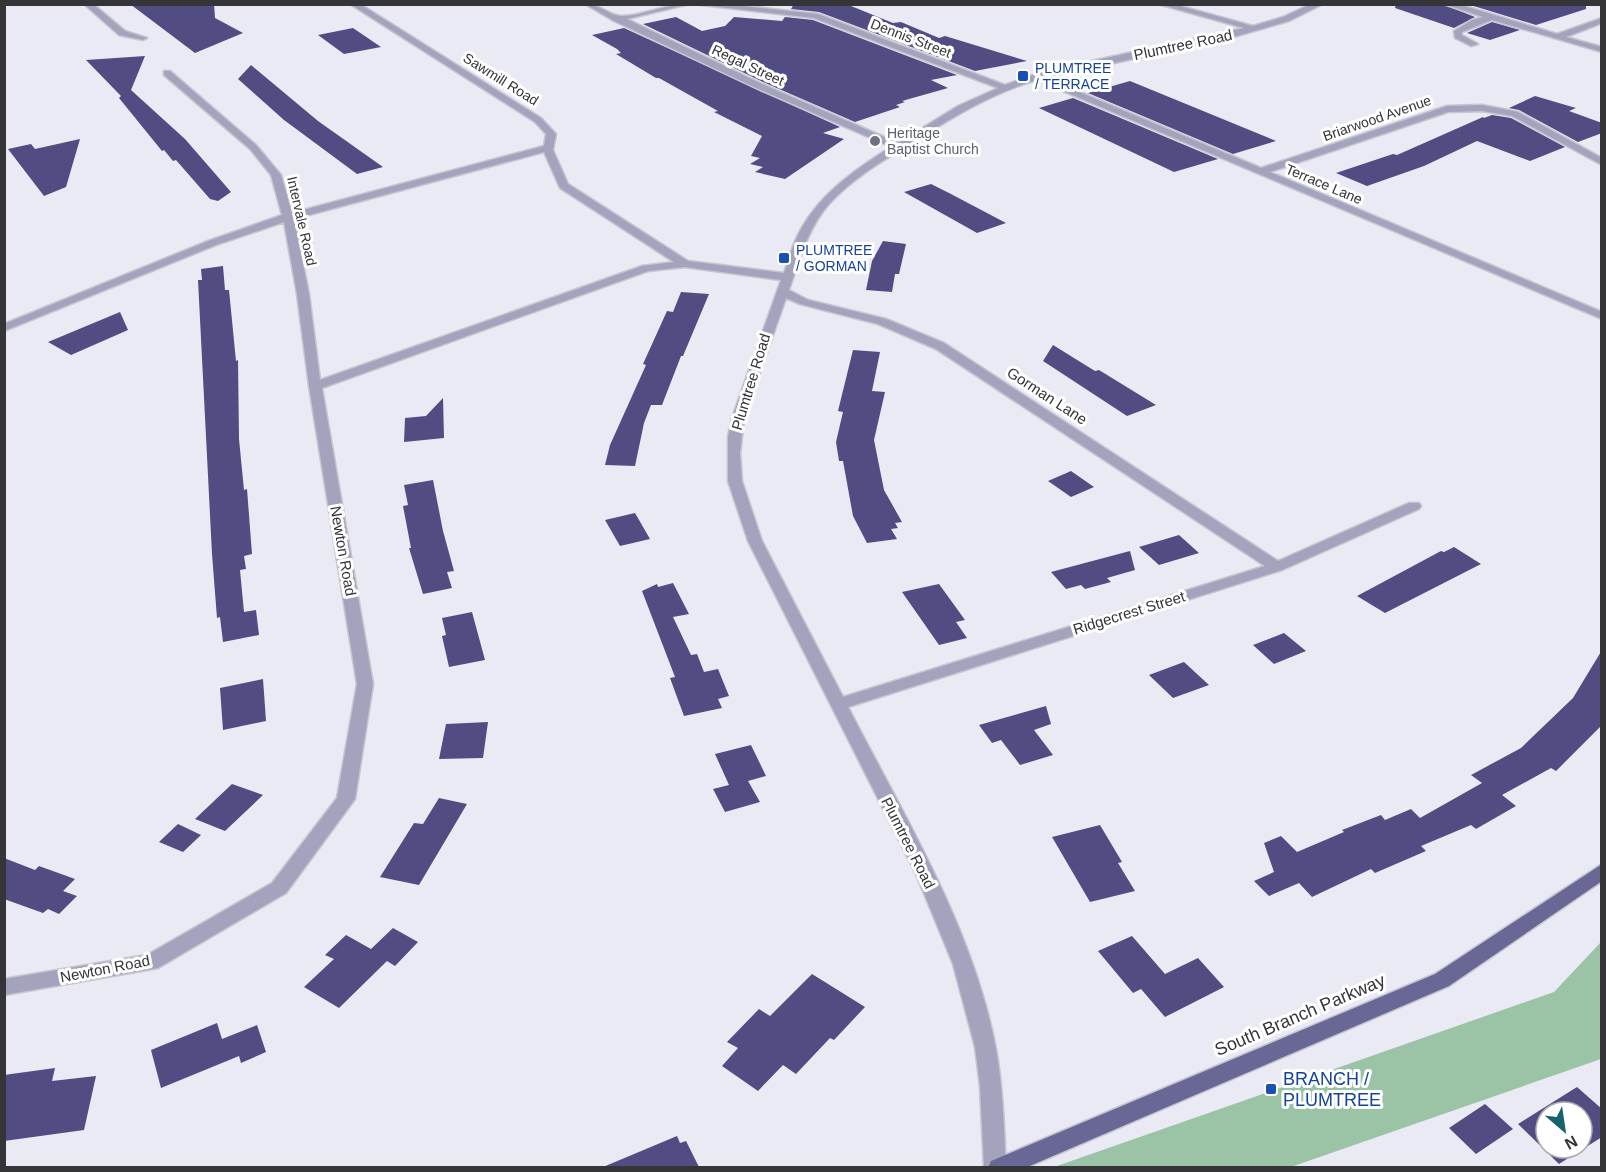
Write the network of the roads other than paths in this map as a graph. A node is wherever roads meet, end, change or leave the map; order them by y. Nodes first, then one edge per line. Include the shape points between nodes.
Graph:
1 (88, 4) edge
2 (354, 4) edge
3 (588, 4) edge
4 (685, 4) edge
5 (698, 4) edge
6 (1162, 4) edge
7 (1448, 4) edge
8 (1317, 5) edge
9 (1492, 17) junction
10 (617, 19) junction
11 (1602, 20) edge
12 (1254, 29) junction
13 (1557, 36) junction
14 (143, 38) dead end
15 (1474, 44) dead end
16 (1602, 50) edge
17 (167, 73) dead end
18 (1036, 77) junction
19 (1005, 88) junction
20 (897, 146) junction
21 (549, 148) junction
22 (1602, 162) edge
23 (1260, 172) junction
24 (288, 217) junction
25 (685, 264) junction
26 (784, 284) junction
27 (1602, 316) edge
28 (4, 328) edge
29 (315, 386) junction
30 (1414, 506) dead end
31 (1277, 567) junction
32 (837, 705) junction
33 (1602, 871) edge
34 (4, 987) edge
35 (997, 1167) edge

1 - 14 street via 122,33
2 - 21 street, Sawmill Road via 538,120 551,134
3 - 10 street, Regal Street
4 - 10 street
5 - 19 street, Dennis Street via 815,16
6 - 12 street
7 - 9 street
8 - 12 street, Plumtree Road
9 - 13 street
9 - 15 street via 1458,30 1458,36
10 - 20 street, Regal Street
11 - 13 street
12 - 18 street, Plumtree Road
13 - 16 street
17 - 24 street, Intervale Road via 267,161 276,175
18 - 19 street, Plumtree Road
18 - 23 street, Terrace Lane
19 - 20 street, Plumtree Road via 961,108
20 - 26 street, Plumtree Road via 825,202 802,237
21 - 24 street
21 - 25 street, Sawmill Road via 564,186
22 - 23 street, Briarwood Avenue via 1515,114 1482,108 1447,109
23 - 27 street, Terrace Lane
24 - 28 street via 212,243
24 - 29 street, Intervale Road
25 - 26 street
25 - 29 street via 646,268
26 - 31 street, Gorman Lane via 804,302 882,321 940,346
26 - 32 street, Plumtree Road via 738,418 732,448 733,475 755,541
29 - 34 street, Newton Road via 365,684 346,799 279,888 151,962
30 - 31 street, Ridgecrest Street
31 - 32 street, Ridgecrest Street
32 - 35 street, Plumtree Road via 925,874 963,964 985,1047
33 - 35 main road, South Branch Parkway via 1442,980

